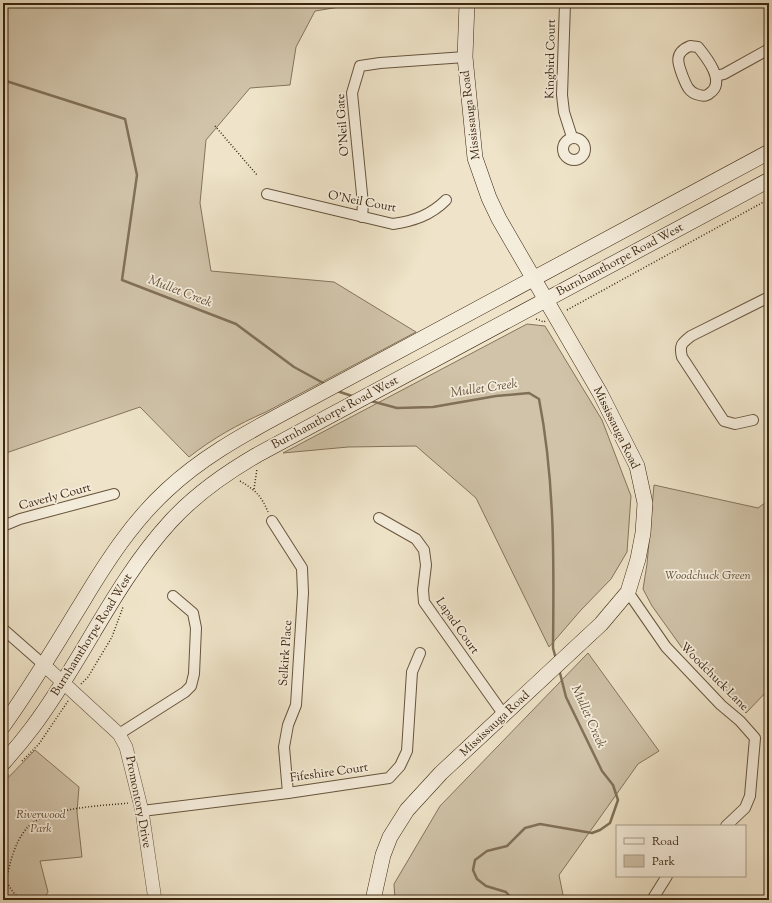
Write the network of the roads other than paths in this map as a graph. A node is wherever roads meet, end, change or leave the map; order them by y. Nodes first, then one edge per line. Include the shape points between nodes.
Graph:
1 (467, 3) edge
2 (565, 3) edge
3 (769, 49) edge
4 (465, 57) junction
5 (716, 76) junction
6 (572, 137) dead end
7 (769, 152) edge
8 (769, 180) edge
9 (268, 194) dead end
10 (446, 200) dead end
11 (362, 217) junction
12 (534, 279) junction
13 (769, 297) edge
14 (546, 300) junction
15 (753, 420) dead end
16 (114, 494) dead end
17 (379, 518) dead end
18 (272, 521) road end
19 (3, 526) edge
20 (628, 592) junction
21 (173, 596) dead end
22 (3, 629) edge
23 (420, 653) dead end
24 (44, 665) junction
25 (62, 682) junction
26 (504, 715) junction
27 (3, 726) edge
28 (119, 734) junction
29 (8, 766) edge
30 (288, 793) junction
31 (142, 811) junction
32 (727, 825) edge
33 (666, 877) edge
34 (155, 900) edge
35 (373, 900) edge
36 (652, 900) edge

1 - 4 main road, Mississauga Road
2 - 6 street, Kingbird Court via 562,95
3 - 5 street
4 - 11 street, O'Neil Gate via 360,66 352,93 363,204
4 - 12 main road, Mississauga Road via 474,158 499,219
5 - 5 street via 698,47 690,46 683,49 678,63 687,88 701,96 709,95 716,85
7 - 12 main road, Burnhamthorpe Road West
8 - 14 main road, Burnhamthorpe Road West
9 - 11 street, O'Neil Court
10 - 11 street, O'Neil Court via 437,209 412,221 393,224
12 - 14 main road, Mississauga Road
12 - 24 main road, Burnhamthorpe Road West via 278,416 205,458 149,507 124,539
13 - 15 street via 691,336 680,349 682,357 724,421 735,424
14 - 20 main road, Mississauga Road via 600,393 636,466 644,503 643,526 638,559
14 - 25 main road, Burnhamthorpe Road West via 248,460 222,477 172,520 154,541 129,575
16 - 19 street, Caverly Court via 20,519
17 - 26 street, Lapad Court via 416,539 424,550 424,602
18 - 30 street, Selkirk Place via 302,568 303,593 296,705 284,747
20 - 26 main road, Mississauga Road via 570,654
20 - 32 street, Woodchuck Lane via 666,647 755,738 750,796 745,808
21 - 28 street via 193,614 196,628 191,686
22 - 24 street
23 - 30 street, Fifeshire Court via 412,672 407,750 400,766 389,778
24 - 25 street, Promontory Drive
24 - 27 main road, Burnhamthorpe Road West
25 - 28 street, Promontory Drive
25 - 29 main road, Burnhamthorpe Road West
26 - 35 main road, Mississauga Road via 407,810 390,837 383,855
28 - 31 street, Promontory Drive via 126,747
30 - 31 street, Fifeshire Court
31 - 34 street, Promontory Drive
33 - 36 street

